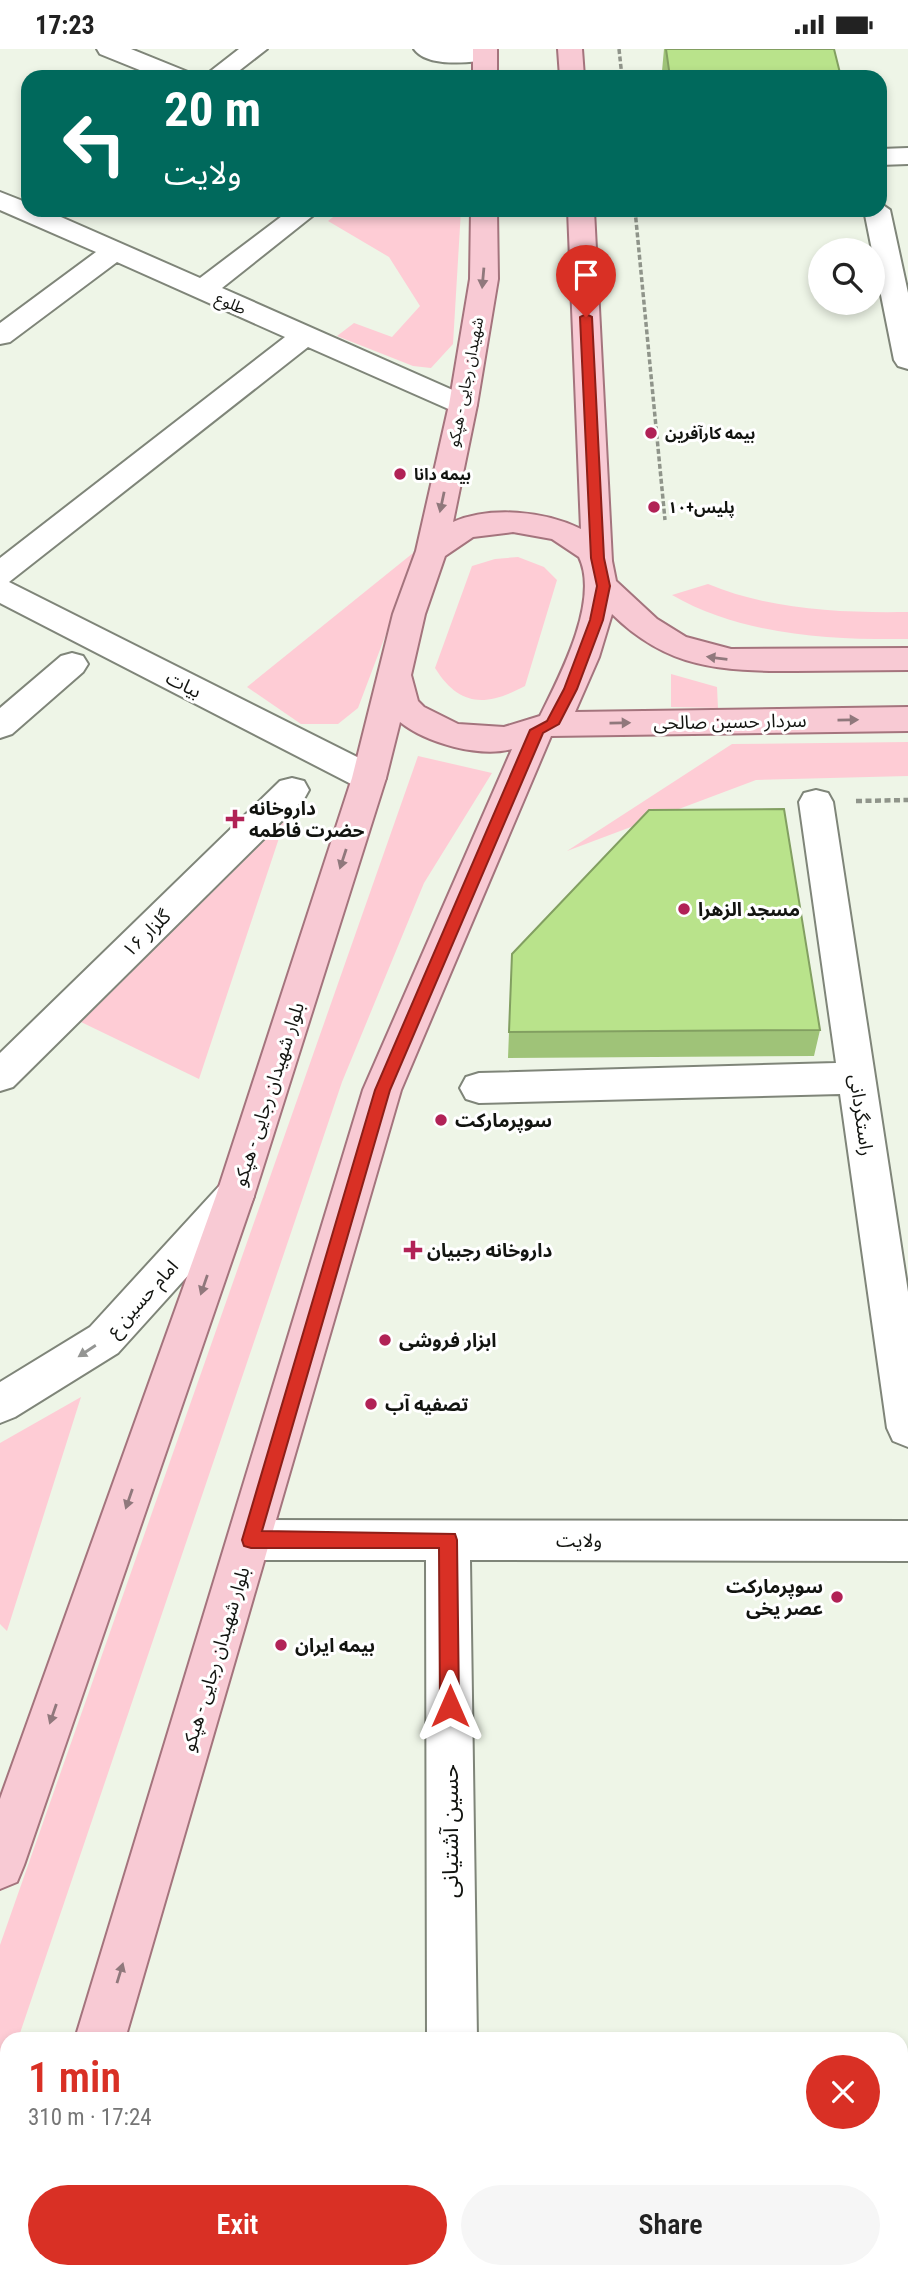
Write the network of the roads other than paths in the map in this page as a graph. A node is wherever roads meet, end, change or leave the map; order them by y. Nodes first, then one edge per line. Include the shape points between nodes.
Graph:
1 (109, 49) edge
2 (255, 49) edge
3 (570, 49) edge
4 (485, 59) edge
5 (435, 60) edge
6 (162, 70) edge
7 (225, 70) edge
8 (572, 70) edge
9 (908, 156) edge
10 (887, 157) edge
11 (41, 217) edge
12 (298, 217) edge
13 (484, 217) edge
14 (581, 217) edge
15 (878, 217) edge
16 (115, 251) junction
17 (202, 290) junction
18 (305, 335) junction
19 (0, 337) edge
20 (908, 360) edge
21 (463, 405) junction
22 (431, 551) junction
23 (600, 572) junction
24 (0, 574) edge
25 (0, 590) edge
26 (908, 659) edge
27 (777, 660) junction
28 (72, 664) dead end
29 (395, 675) junction
30 (908, 719) edge
31 (776, 721) junction
32 (0, 726) edge
33 (545, 727) junction
34 (369, 778) junction
35 (292, 790) dead end
36 (816, 802) road end
37 (0, 1076) edge
38 (857, 1078) junction
39 (479, 1088) dead end
40 (235, 1196) junction
41 (0, 1404) edge
42 (908, 1428) edge
43 (251, 1540) junction
44 (448, 1540) junction
45 (908, 1541) edge
46 (4, 1838) edge
47 (102, 2032) edge
48 (452, 2032) edge

1 - 6 street
2 - 7 street
3 - 8 main road
4 - 5 street
9 - 10 street
11 - 16 street, طلوع
12 - 17 street
13 -> 21 main road, شهیدان رجایی - هپکو via 484,279
14 - 23 main road
15 - 20 street
16 - 17 street, طلوع
16 - 19 street
17 - 18 street, طلوع
18 - 21 street, طلوع
18 - 24 street
21 -> 22 main road, شهیدان رجایی - هپکو
22 - 23 main road via 465,529 513,522 541,525 583,542
22 - 29 main road via 409,614
27 -> 23 main road via 731,660 685,651 640,625
23 - 33 main road via 584,654
25 - 34 street, بیات
26 - 27 main road
27 - 31 main road via 755,672 750,690 756,706
28 - 32 street
29 - 33 main road via 403,705 426,725 455,736 505,739
29 - 34 main road, بلوار شهیدان رجایی - هپکو
31 -> 30 main road, سردار حسین صالحی
33 -> 31 main road, سردار حسین صالحی
33 - 43 main road, بلوار شهیدان رجایی - هپکو via 382,1090
34 -> 40 main road, بلوار شهیدان رجایی - هپکو
35 - 37 street, گلزار ۱۶
36 - 38 street, راستگردانی
38 - 39 street
38 - 42 street, راستگردانی
40 -> 41 street, امام حسین ع via 104,1340
40 -> 46 main road, بلوار شهیدان رجایی - هپکو
43 - 44 street, ولایت
47 -> 43 main road, بلوار شهیدان رجایی - هپکو
44 - 45 street, ولایت
44 - 48 street, حسین آشتیانی

